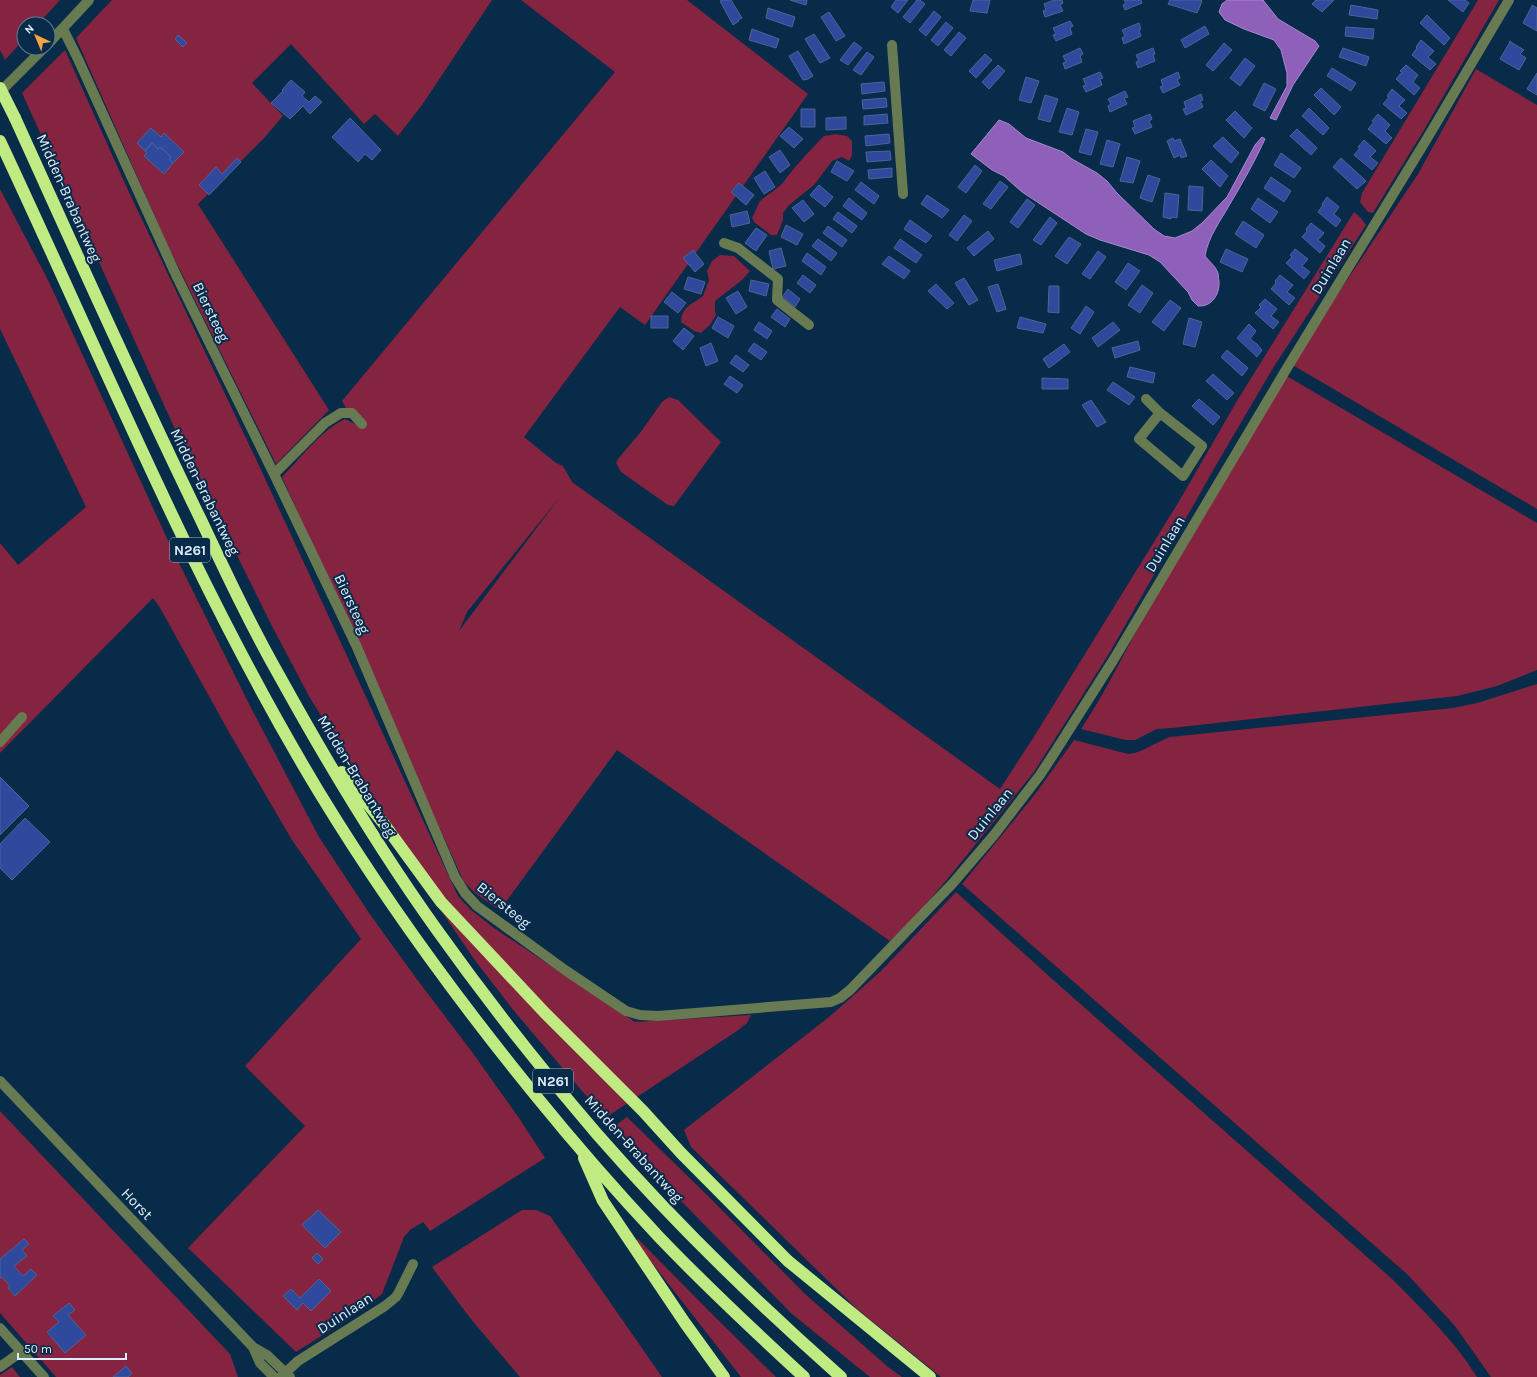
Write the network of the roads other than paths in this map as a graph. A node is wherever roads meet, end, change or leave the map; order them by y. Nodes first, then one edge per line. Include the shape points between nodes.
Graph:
1 (89, 0) edge
2 (1509, 0) edge
3 (62, 29) junction
4 (56, 35) edge
5 (892, 45) dead end
6 (36, 56) edge
7 (0, 88) edge
8 (0, 92) edge
9 (0, 141) edge
10 (903, 194) dead end
11 (724, 243) dead end
12 (810, 325) dead end
13 (1146, 399) dead end
14 (1160, 413) junction
15 (362, 424) dead end
16 (274, 474) junction
17 (22, 717) dead end
18 (0, 742) edge
19 (317, 742) junction
20 (759, 1008) joint
21 (0, 1081) edge
22 (580, 1149) junction
23 (413, 1264) dead end
24 (0, 1328) edge
25 (253, 1347) junction
26 (21, 1352) junction
27 (0, 1367) edge
28 (285, 1376) edge
29 (44, 1377) edge
30 (274, 1377) edge
31 (724, 1377) edge
32 (804, 1377) edge
33 (841, 1377) edge
34 (930, 1377) edge

1 - 3 street
2 - 20 street, Duinlaan via 1114,659 1040,775 953,883 850,990 831,1002
3 - 4 street
3 - 16 street, Biersteeg via 176,275
5 - 10 street
6 - 8 street
7 - 19 highway, Midden-Brabantweg / N261, bridge via 147,408 235,591 277,673
9 - 22 highway, N261 via 124,412 214,600 305,768 416,940 493,1043
11 - 12 street via 738,248 778,279 777,300
13 - 14 street
14 - 14 street via 1139,439 1183,476 1202,446
15 - 16 street via 352,413 341,413 325,423
16 - 20 street, Biersteeg via 356,645 455,877 465,893 497,921 626,1011 658,1016
17 - 18 street
19 - 33 highway, Midden-Brabantweg / N261 via 435,927 510,1028 580,1114 746,1290
19 - 34 highway, N261 via 384,824 441,902 545,1013 788,1261
21 - 25 street, Horst
22 - 31 highway, N261 via 603,1201
22 - 32 highway, N261 via 659,1237
23 - 28 street, Duinlaan via 396,1297 298,1361
24 - 26 street
25 - 28 street, Horst via 267,1355
25 - 30 street, Horst via 260,1363
26 - 27 street
26 - 29 street

